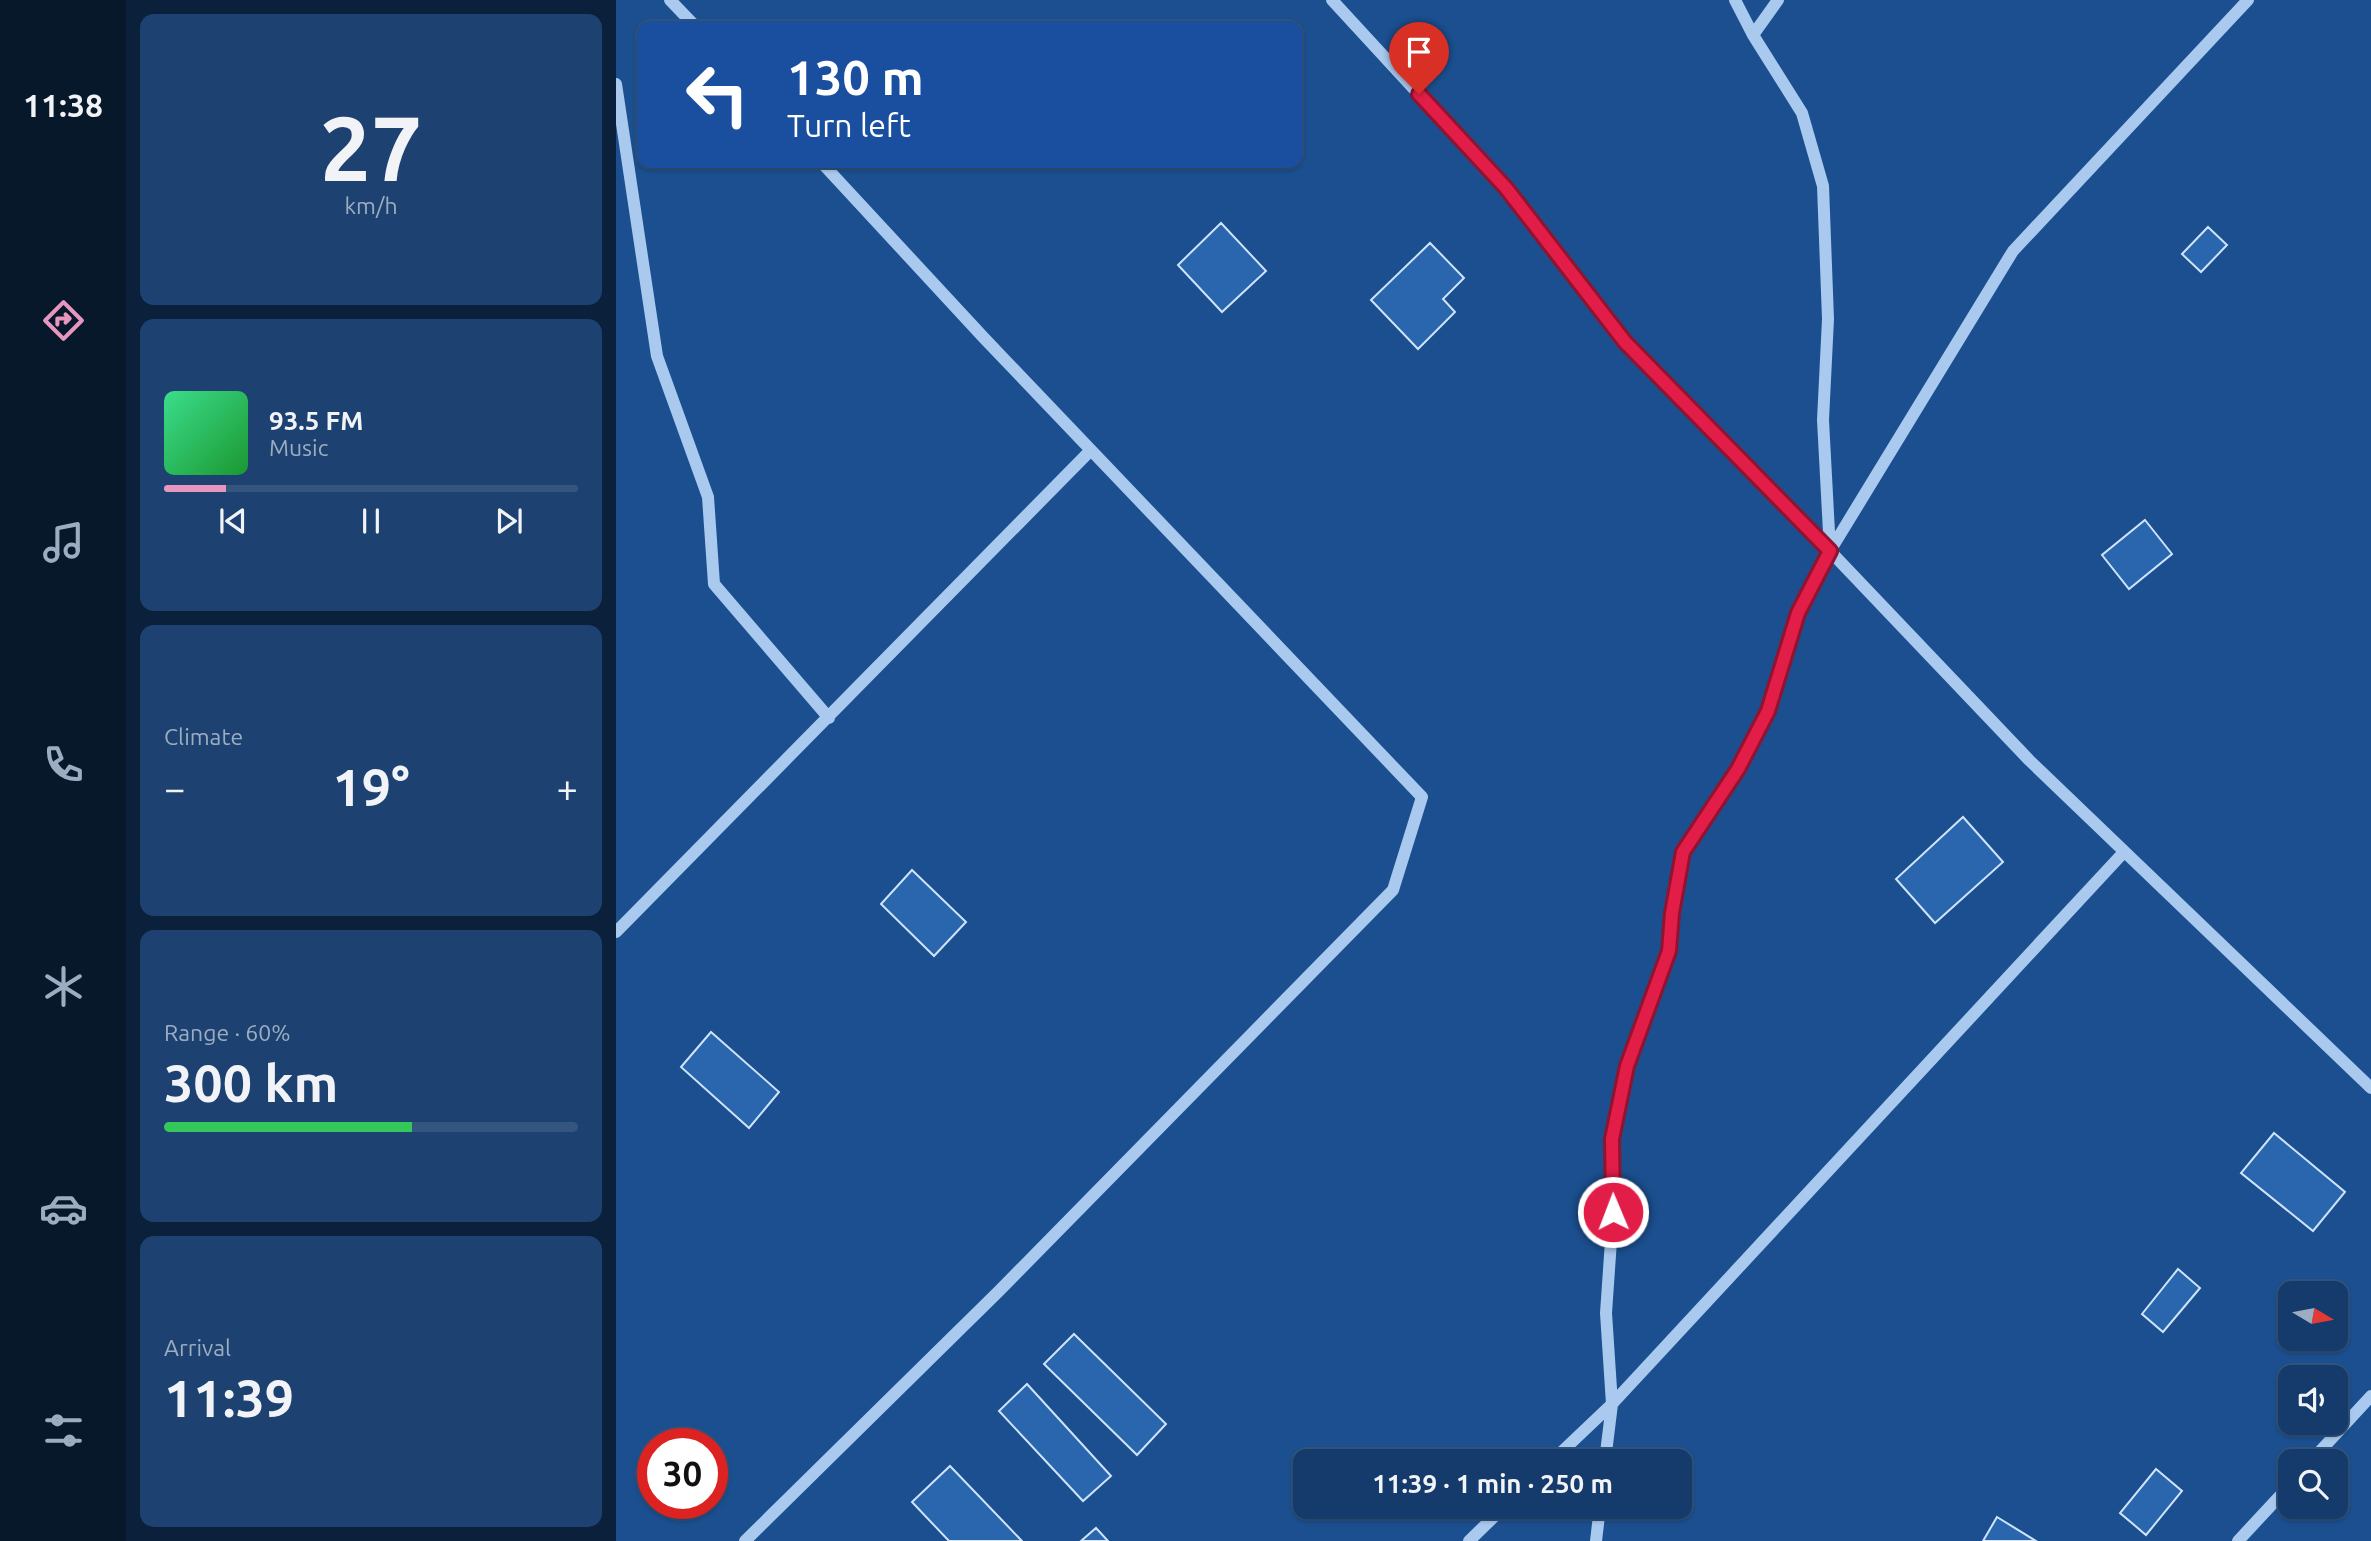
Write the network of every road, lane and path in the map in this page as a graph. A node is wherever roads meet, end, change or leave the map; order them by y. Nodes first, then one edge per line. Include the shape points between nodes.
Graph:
1 (670, 0) edge
2 (1332, 0) edge
3 (1734, 0) edge
4 (1778, 0) edge
5 (2248, 0) edge
6 (690, 21) edge
7 (1753, 34) junction
8 (616, 85) edge
9 (827, 168) edge
10 (1091, 450) junction
11 (1830, 551) junction
12 (829, 718) junction
13 (2124, 852) junction
14 (616, 932) edge
15 (2371, 1088) edge
16 (2371, 1396) edge
17 (1612, 1405) junction
18 (1565, 1449) edge
19 (1606, 1449) edge
20 (2322, 1449) edge
21 (2278, 1498) edge
22 (1492, 1519) edge
23 (1599, 1519) edge
24 (745, 1541) edge
25 (1469, 1541) edge
26 (1596, 1541) edge
27 (2238, 1541) edge

1 - 6 street
2 - 11 street via 1506,188 1625,342
3 - 7 street
4 - 7 street
5 - 11 street via 2013,250
7 - 11 street via 1802,113 1823,186 1828,319 1823,419
8 - 12 street via 657,356 708,497 714,584
9 - 10 street
10 - 12 street
10 - 24 street via 1422,797 1393,890 999,1291
11 - 13 street via 2029,760
11 - 17 street via 1798,613 1768,711 1738,769 1683,852 1669,951 1627,1066 1612,1139 1613,1212 1606,1313
12 - 14 street
13 - 15 street
13 - 17 street
16 - 20 street
17 - 18 street
17 - 19 street
21 - 27 street
22 - 25 street
23 - 26 street

